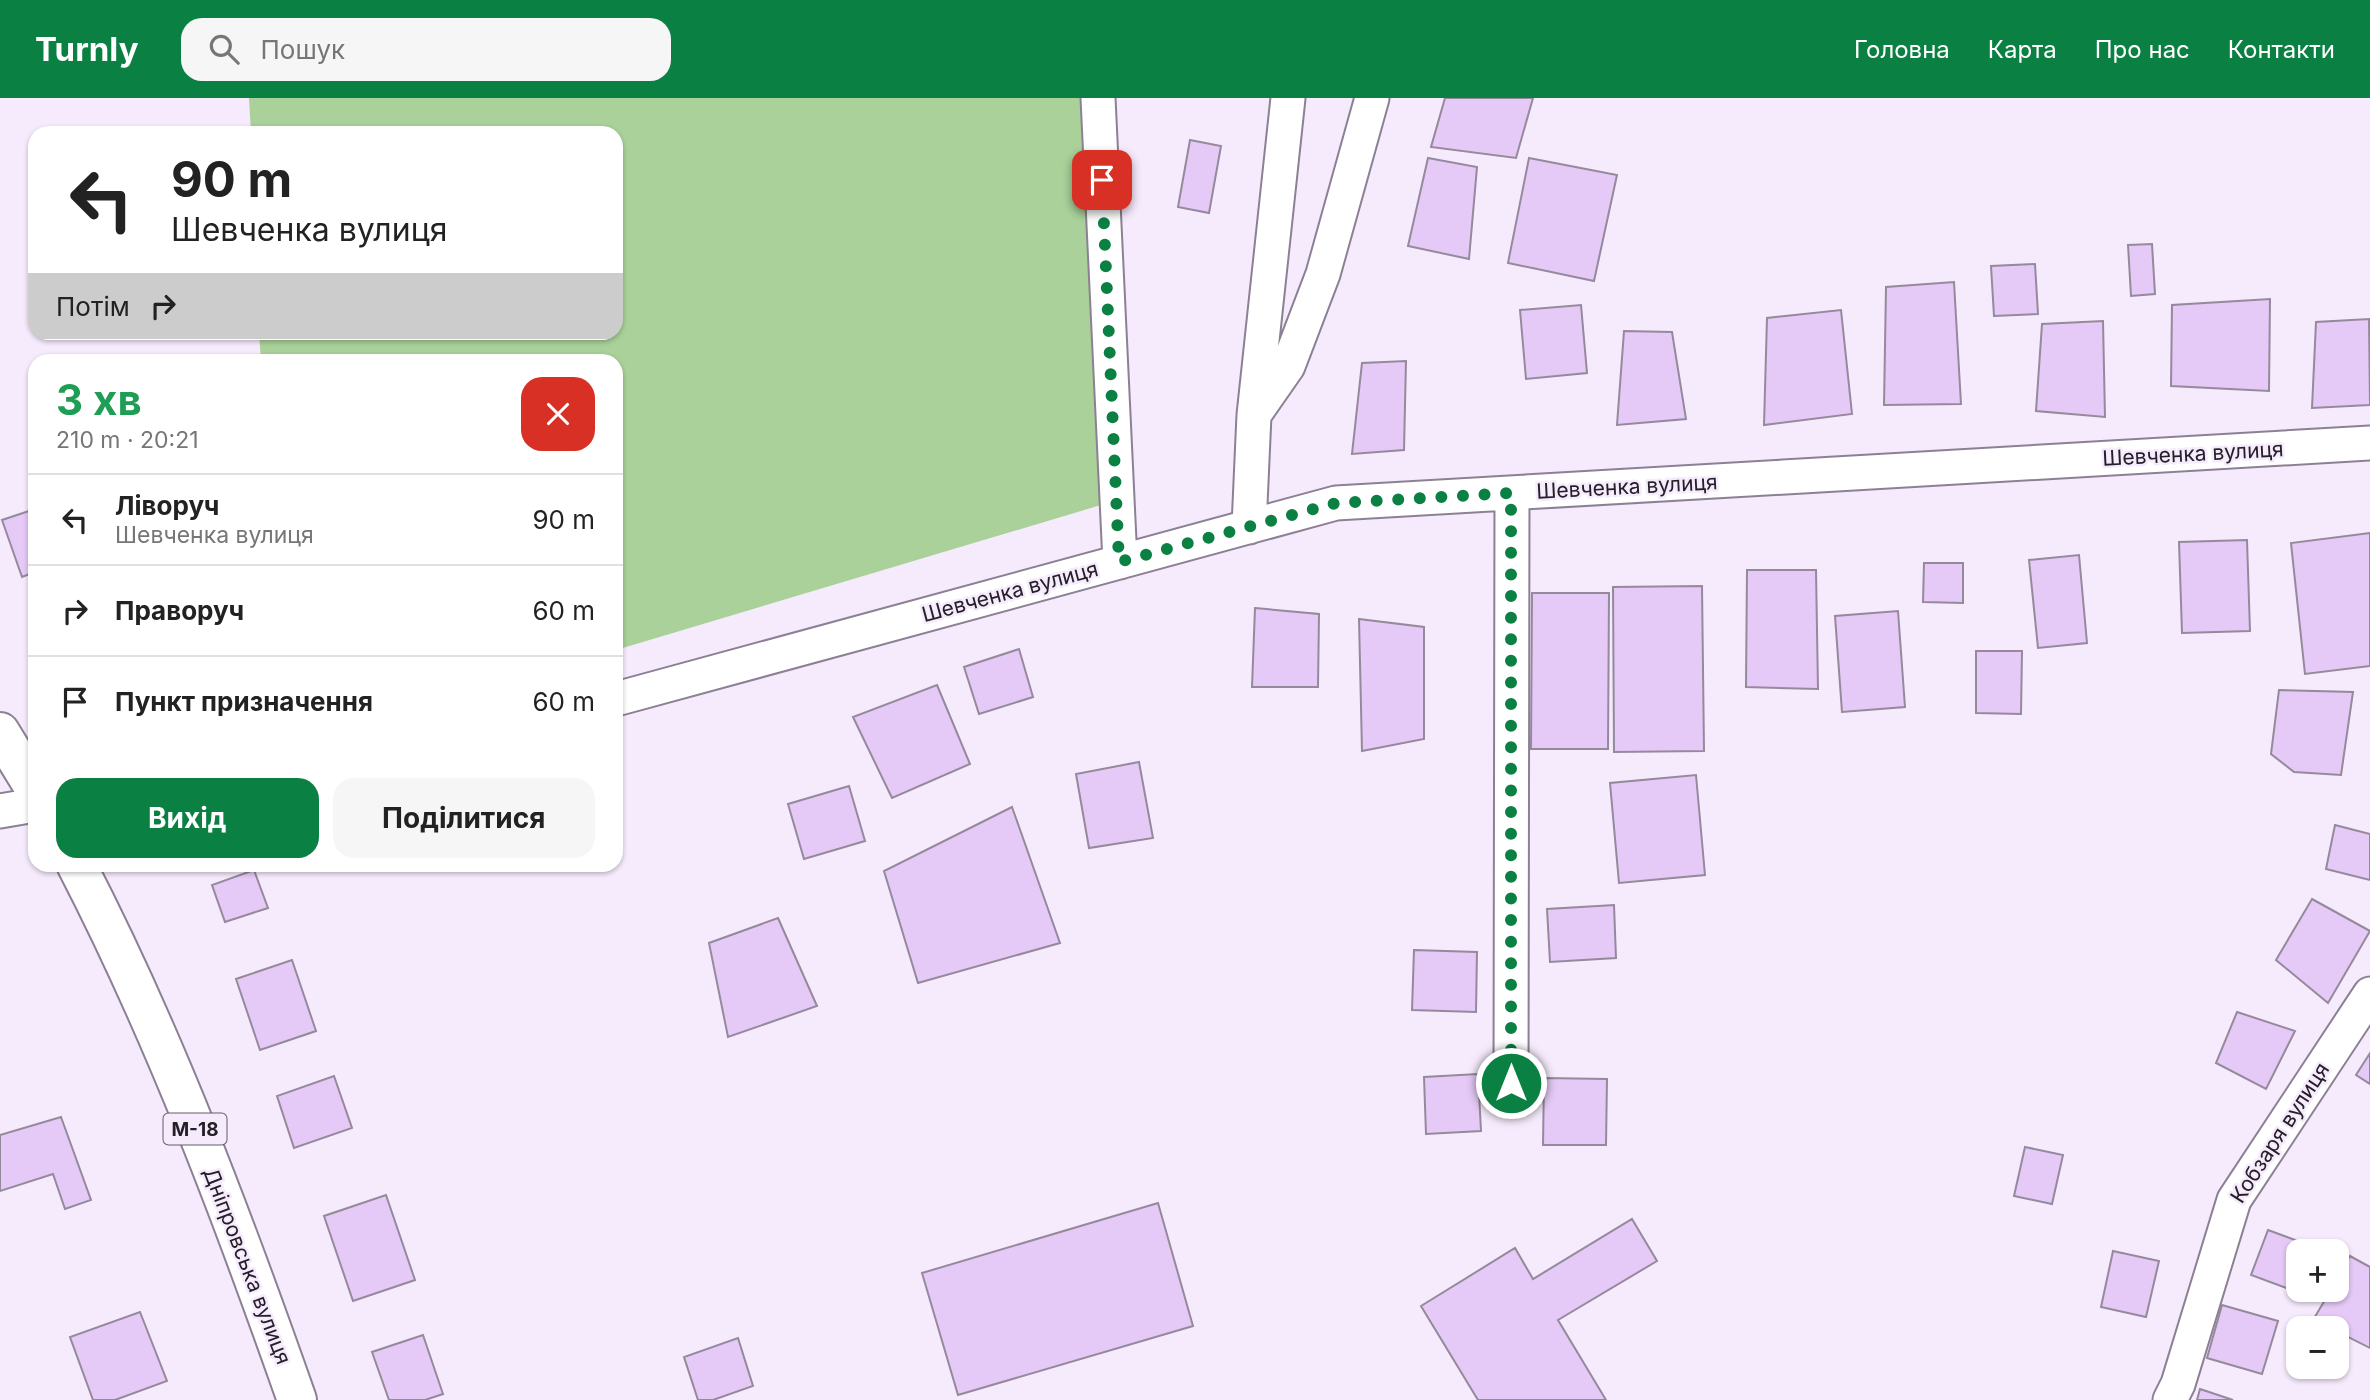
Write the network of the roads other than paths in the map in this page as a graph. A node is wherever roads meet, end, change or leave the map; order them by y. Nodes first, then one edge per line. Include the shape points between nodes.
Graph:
1 (1098, 98) edge
2 (1288, 98) edge
3 (1372, 98) edge
4 (1254, 415) junction
5 (2370, 443) edge
6 (1511, 493) junction
7 (1248, 527) junction
8 (1119, 562) junction
9 (623, 697) edge
10 (0, 732) edge
11 (28, 778) edge
12 (28, 806) edge
13 (0, 811) edge
14 (80, 872) edge
15 (2370, 994) edge
16 (1511, 1083) dead end
17 (297, 1400) edge
18 (2170, 1400) edge

1 - 8 street
2 - 4 street
3 - 4 street via 1322,274 1288,366
4 - 7 street
5 - 6 street, Шевченка вулиця
6 - 7 street, Шевченка вулиця via 1336,503
6 - 16 street
7 - 8 street, Шевченка вулиця
8 - 9 street, Шевченка вулиця
10 - 11 highway
12 - 13 street
14 - 17 highway, Дніпровська вулиця / М-18 via 165,1054
15 - 18 street, Кобзаря вулиця via 2234,1200

